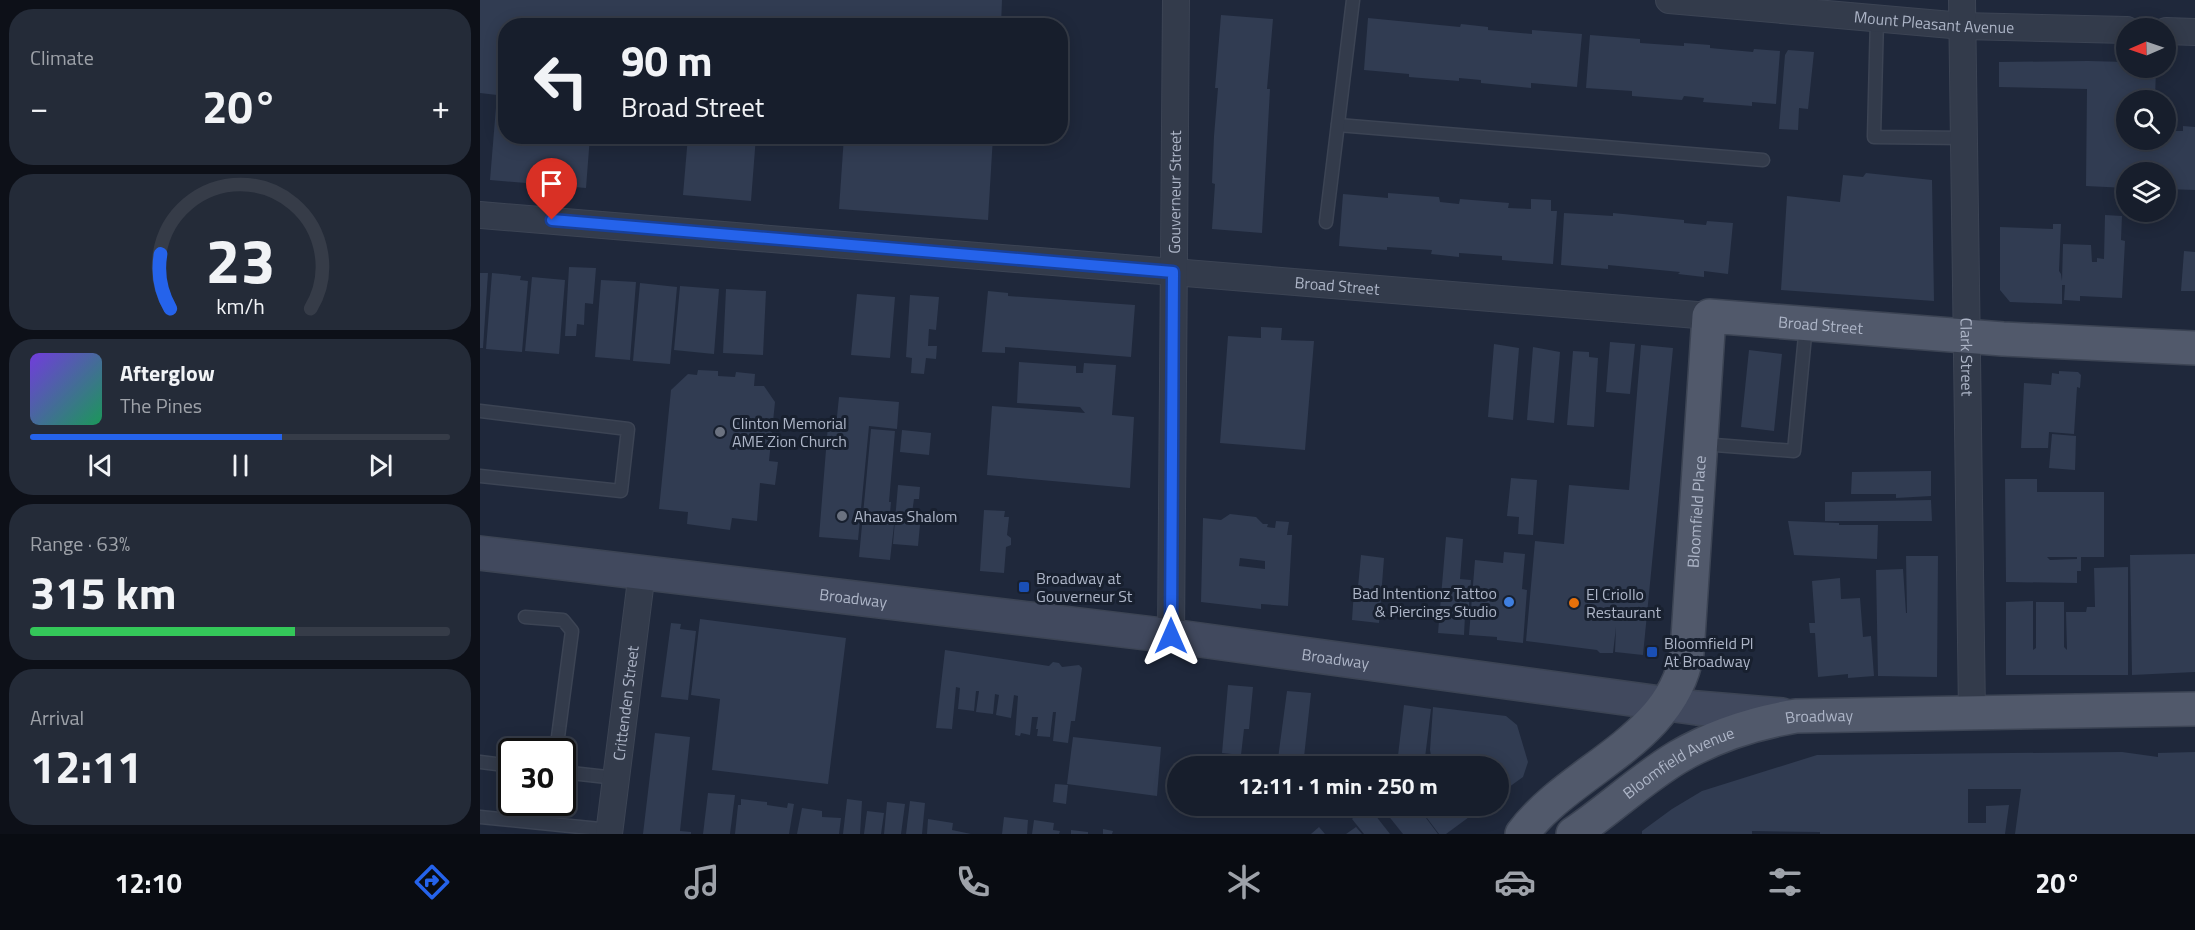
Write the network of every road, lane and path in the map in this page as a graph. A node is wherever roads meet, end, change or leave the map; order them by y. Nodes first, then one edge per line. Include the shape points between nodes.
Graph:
1 (1176, 0) edge
2 (1353, 0) edge
3 (1669, 0) edge
4 (1962, 0) edge
5 (1877, 18) junction
6 (1963, 26) junction
7 (2116, 30) edge
8 (2176, 31) edge
9 (2195, 32) edge
10 (1338, 125) junction
11 (1964, 138) junction
12 (1763, 160) dead end
13 (480, 215) edge
14 (1326, 222) dead end
15 (1173, 272) junction
16 (1709, 316) junction
17 (1806, 324) junction
18 (1968, 337) junction
19 (2195, 348) edge
20 (480, 411) edge
21 (1701, 444) junction
22 (480, 476) edge
23 (480, 553) edge
24 (642, 572) junction
25 (525, 616) dead end
26 (1171, 636) junction
27 (1666, 704) junction
28 (2195, 709) edge
29 (1972, 713) junction
30 (1796, 716) junction
31 (558, 738) edge
32 (480, 762) edge
33 (498, 764) edge
34 (576, 774) edge
35 (616, 778) junction
36 (480, 817) edge
37 (544, 828) edge
38 (610, 832) edge
39 (1522, 834) edge
40 (1573, 834) edge

1 - 15 street, Gouverneur Street
2 - 10 lane
3 - 5 street, Mount Pleasant Avenue
4 - 6 street, Clark Street
5 - 6 street, Mount Pleasant Avenue
5 - 11 lane via 1874,137
6 - 7 street, Mount Pleasant Avenue
6 - 11 street, Clark Street
8 - 9 street
10 - 12 lane
10 - 14 lane
11 - 18 street, Clark Street
13 - 15 street, Broad Street
15 - 16 street, Broad Street
15 - 26 street, Gouverneur Street
16 - 17 main road, Broad Street
16 - 21 main road, Bloomfield Place
17 - 18 main road, Broad Street
17 - 21 lane via 1794,451
18 - 19 main road, Broad Street
18 - 29 street, Clark Street
20 - 22 lane via 628,429 621,492
21 - 27 main road, Bloomfield Place via 1687,653 1680,682
23 - 24 main road, Broadway
24 - 26 main road, Broadway
24 - 35 street, Crittenden Street
25 - 31 lane via 563,620 572,631
26 - 27 main road, Broadway
27 - 30 main road, Broadway
27 - 39 main road via 1633,738 1547,807
28 - 29 main road, Broadway
29 - 30 main road, Broadway
30 - 40 main road, Bloomfield Avenue via 1756,724 1695,748
32 - 33 lane
34 - 35 lane
35 - 38 street, Crittenden Street
36 - 37 lane
37 - 38 lane

